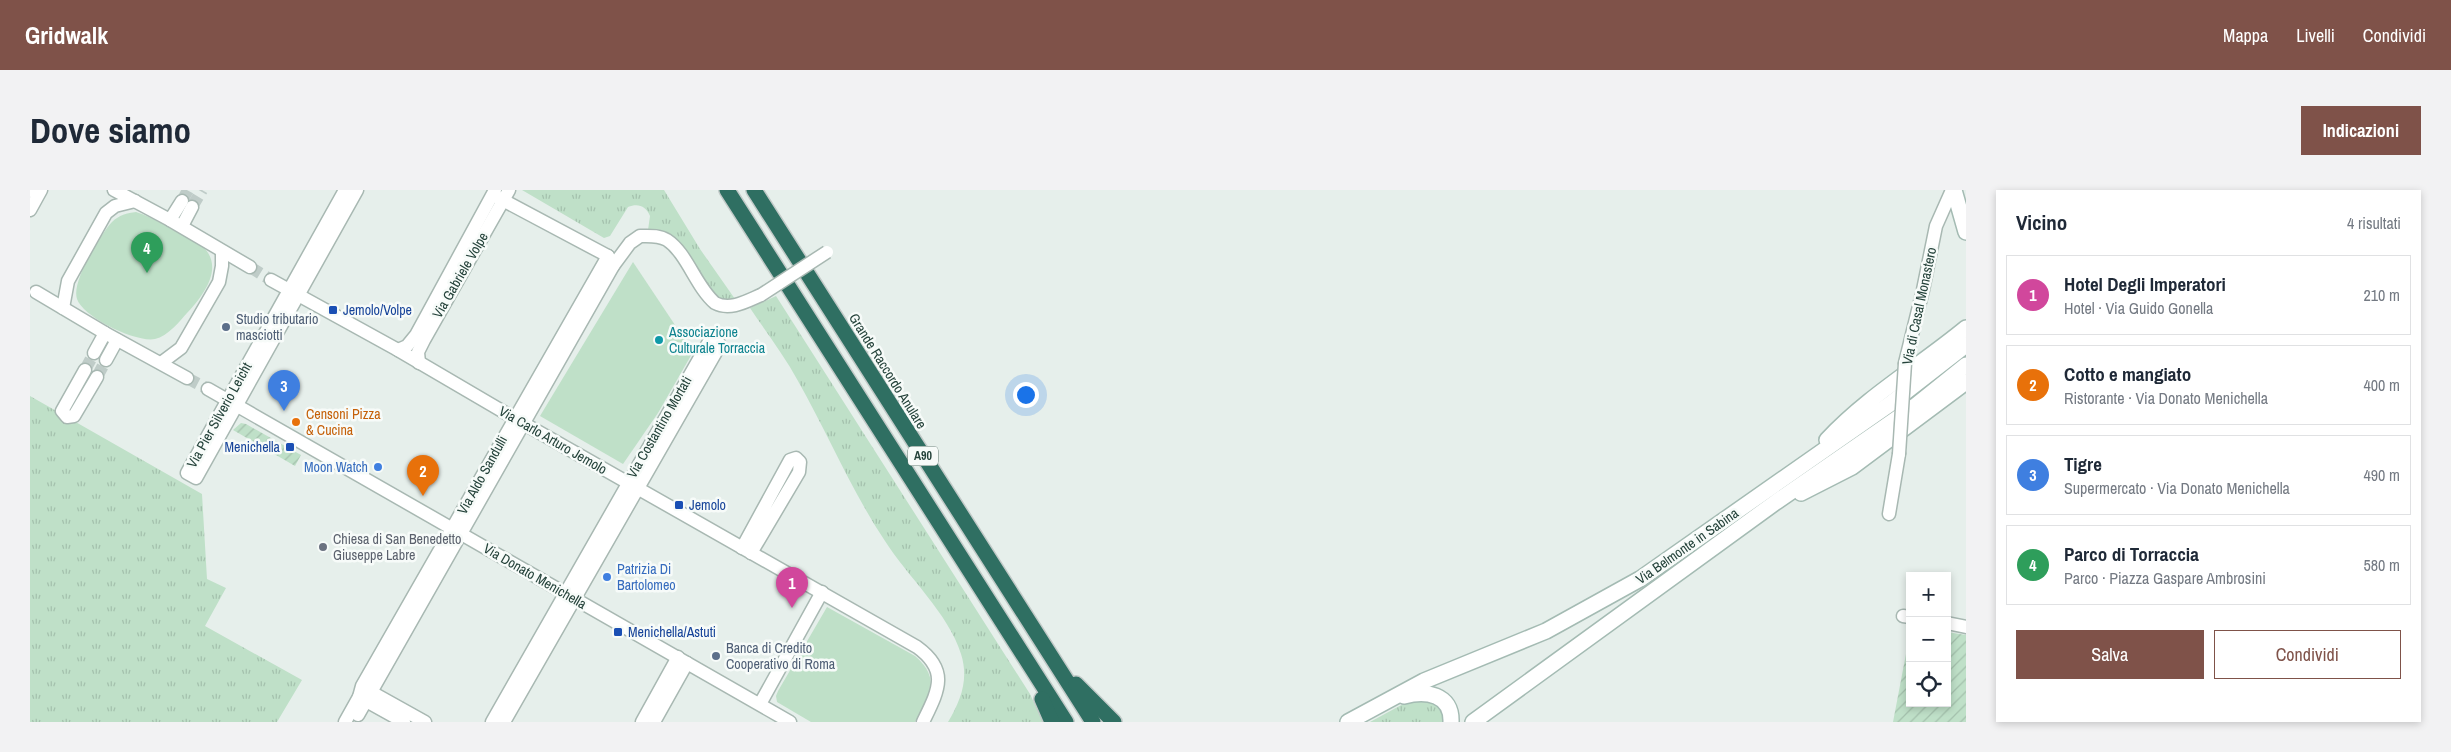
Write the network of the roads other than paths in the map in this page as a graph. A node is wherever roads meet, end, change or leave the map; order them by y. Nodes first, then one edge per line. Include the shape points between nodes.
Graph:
1 (42, 190) edge
2 (114, 190) edge
3 (345, 190) edge
4 (357, 190) edge
5 (727, 190) edge
6 (754, 190) edge
7 (1953, 190) edge
8 (497, 193) edge
9 (135, 201) junction
10 (30, 210) edge
11 (170, 220) junction
12 (182, 226) junction
13 (1966, 232) edge
14 (222, 252) junction
15 (827, 252) dead end
16 (610, 261) junction
17 (250, 267) tunnel mouth
18 (271, 280) tunnel mouth
19 (36, 292) dead end
20 (294, 292) junction
21 (63, 308) junction
22 (1966, 328) edge
23 (105, 333) junction
24 (118, 340) junction
25 (1966, 345) edge
26 (398, 350) junction
27 (94, 353) tunnel mouth
28 (106, 360) tunnel mouth
29 (160, 363) junction
30 (419, 363) junction
31 (1966, 365) edge
32 (85, 370) tunnel mouth
33 (97, 377) tunnel mouth
34 (187, 378) tunnel mouth
35 (1966, 382) edge
36 (208, 389) tunnel mouth
37 (232, 403) junction
38 (520, 421) junction
39 (1808, 461) junction
40 (632, 485) junction
41 (1776, 502) junction
42 (1889, 514) dead end
43 (457, 531) junction
44 (747, 550) junction
45 (822, 592) junction
46 (569, 596) junction
47 (1951, 624) edge
48 (1966, 627) edge
49 (1019, 650) junction
50 (1052, 659) junction
51 (682, 660) junction
52 (365, 694) junction
53 (1382, 703) junction
54 (760, 704) junction
55 (785, 720) edge
56 (345, 722) edge
57 (355, 722) edge
58 (404, 722) edge
59 (425, 722) edge
60 (492, 722) edge
61 (504, 722) edge
62 (642, 722) edge
63 (654, 722) edge
64 (923, 722) edge
65 (1052, 722) edge
66 (1066, 722) edge
67 (1093, 722) edge
68 (1114, 722) edge
69 (1348, 722) edge
70 (1451, 722) edge
71 (1473, 722) edge

1 - 10 street
2 - 9 street
3 - 20 street, Via Pier Silverio Leicht
4 - 20 street, Via Pier Silverio Leicht
5 - 49 highway, A90
6 - 50 highway, Grande Raccordo Anulare / A90
7 - 13 main road
7 - 42 street, Via di Casal Monastero, bridge via 1936,226 1905,363 1899,454
8 - 16 street
8 - 26 street, Via Gabriele Volpe via 416,335 407,346
8 - 30 street, Via Gabriele Volpe via 418,352
9 - 11 street
9 - 21 street via 115,206 106,213 68,282
11 - 12 street
11 - 12 street via 187,204
12 - 14 street
14 - 17 street
14 - 29 street via 218,282 181,348
15 - 16 street, Via Aldo Sandulli, bridge via 761,295 735,305 720,306 668,240 640,236
16 - 38 street, Via Aldo Sandulli
18 - 20 street, Via Carlo Arturo Jemolo
19 - 21 street
20 - 26 street, Via Carlo Arturo Jemolo
20 - 37 street, Via Pier Silverio Leicht
21 - 23 street
22 - 39 main road via 1846,420
23 - 24 street
23 - 27 street
24 - 28 street
24 - 29 street
25 - 39 main road, Via Belmonte in Sabina via 1927,377
26 - 30 street, Via Carlo Arturo Jemolo
29 - 34 street
30 - 38 street, Via Carlo Arturo Jemolo
31 - 41 main road, Via Belmonte in Sabina via 1915,406
32 - 33 street via 62,411 67,417 74,416
35 - 41 main road via 1845,472
36 - 37 street, Via Donato Menichella
37 - 37 street, Via Pier Silverio Leicht via 186,473 196,478
37 - 43 street, Via Donato Menichella
38 - 40 street, Via Carlo Arturo Jemolo
38 - 43 street, Via Aldo Sandulli
39 - 53 main road, Via Belmonte in Sabina via 1616,594 1536,636 1433,677
40 - 40 street, Via Costantino Mortati via 720,345 717,340 710,340
40 - 44 street, Via Carlo Arturo Jemolo
40 - 46 street, Via Costantino Mortati
41 - 71 main road, Via Belmonte in Sabina
43 - 46 street, Via Donato Menichella
43 - 52 street, Via Aldo Sandulli
44 - 44 street via 799,472 800,462 796,458 790,460
44 - 45 street, Via Carlo Arturo Jemolo
45 - 54 street
45 - 64 street, Via Carlo Arturo Jemolo via 917,647 930,658 939,685
46 - 51 street, Via Donato Menichella
46 - 60 street, Via Costantino Mortati
46 - 61 street, Via Costantino Mortati
47 - 48 street
49 - 65 highway
49 - 66 highway, A90
50 - 67 highway, Grande Raccordo Anulare / A90
50 - 68 highway
51 - 54 street, Via Donato Menichella
51 - 62 street
51 - 63 street
52 - 56 street, Via Aldo Sandulli
52 - 57 street, Via Aldo Sandulli
52 - 58 street
52 - 59 street
53 - 69 main road, Via Belmonte in Sabina
53 - 70 main road, Via Belmonte in Sabina via 1418,694 1435,694 1449,707
54 - 55 street, Via Donato Menichella

